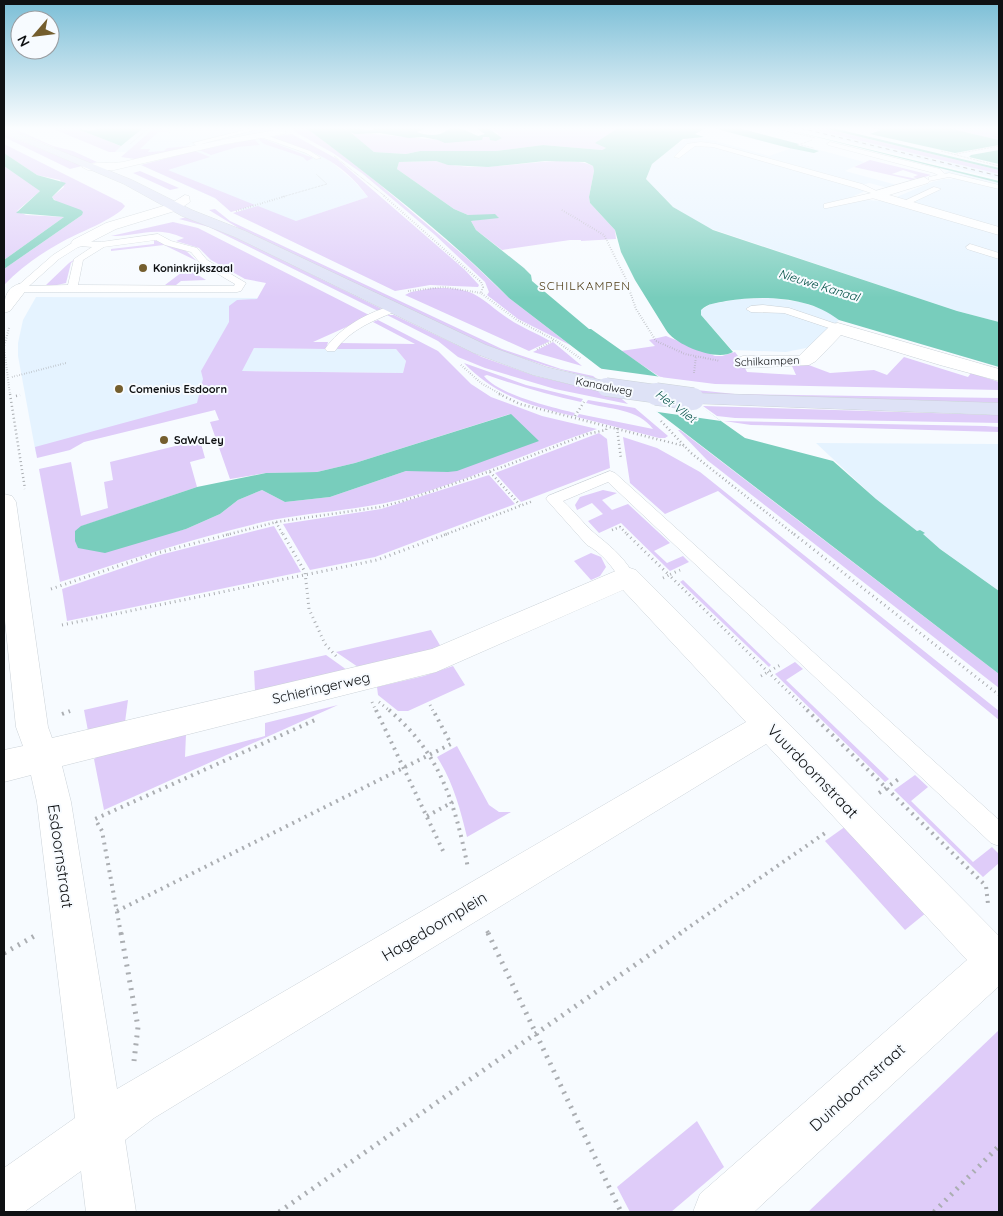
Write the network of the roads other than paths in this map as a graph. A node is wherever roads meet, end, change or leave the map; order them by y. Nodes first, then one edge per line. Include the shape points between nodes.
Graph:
1 (133, 185) edge
2 (141, 185) edge
3 (855, 185) edge
4 (910, 185) edge
5 (937, 189) dead end
6 (879, 191) junction
7 (161, 201) junction
8 (180, 203) junction
9 (904, 203) junction
10 (828, 206) dead end
11 (111, 226) junction
12 (999, 231) edge
13 (78, 243) junction
14 (101, 245) junction
15 (970, 247) dead end
16 (999, 256) edge
17 (72, 288) junction
18 (26, 289) junction
19 (397, 301) junction
20 (4, 308) edge
21 (751, 308) dead end
22 (838, 328) junction
23 (331, 349) dead end
24 (742, 362) road end
25 (999, 375) edge
26 (999, 409) edge
27 (15, 497) edge
28 (642, 579) junction
29 (770, 726) junction
30 (43, 756) junction
31 (4, 766) edge
32 (999, 835) edge
33 (998, 961) edge
34 (100, 1130) junction
35 (4, 1197) edge
36 (111, 1212) edge
37 (718, 1212) edge

1 - 7 main road, Kanaalweg
2 - 8 main road, Kanaalweg
3 - 6 lane
4 - 6 street
5 - 9 lane
6 - 9 street
6 - 10 lane
7 - 8 main road, Kanaalweg
7 - 11 street
8 - 11 street
8 - 19 main road, Kanaalweg via 240,234
9 - 12 street
11 - 13 street
13 - 14 lane
13 - 18 lane via 56,257
14 - 17 lane via 79,260
14 - 17 lane via 158,237 194,250 204,262 241,282 237,289
15 - 16 lane
17 - 18 lane
18 - 20 street
19 - 23 lane via 334,342
19 - 26 main road, Kanaalweg, bridge via 506,360 606,386 693,399
21 - 22 lane via 767,306 793,311 812,321
22 - 24 street, Schilkampen via 803,361
22 - 25 street
27 - 30 street, Esdoornstraat via 32,727
28 - 29 street, Vuurdoornstraat
28 - 30 street, Schieringerweg via 436,660
28 - 32 lane via 621,566 593,541 553,499 610,476
29 - 33 street, Vuurdoornstraat
29 - 34 street, Hagedoornplein via 138,1102
30 - 31 street, Schieringerweg
30 - 34 street, Esdoornstraat via 54,802
33 - 37 street, Duindoornstraat
34 - 35 street, Hagedoornplein
34 - 36 street, Esdoornstraat

